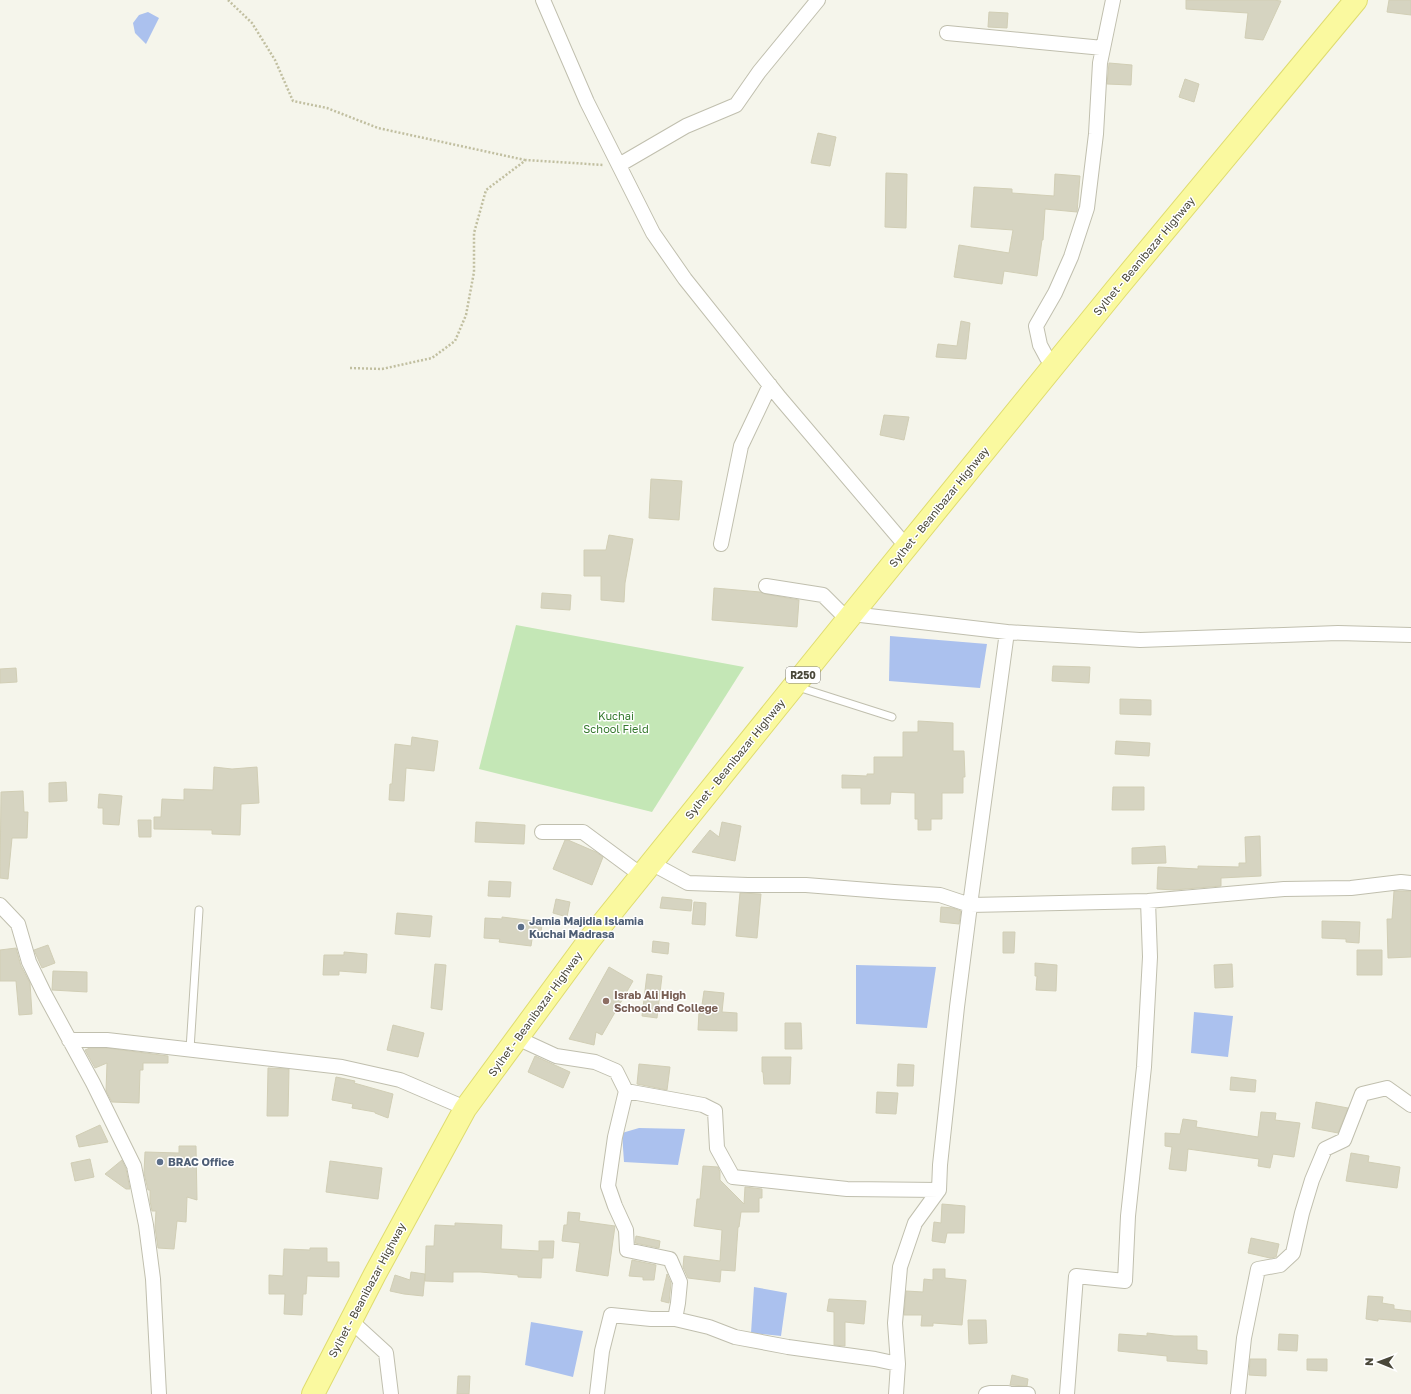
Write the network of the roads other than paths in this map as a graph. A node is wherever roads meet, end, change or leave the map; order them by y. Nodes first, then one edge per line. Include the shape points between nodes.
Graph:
1 (543, 0) edge
2 (818, 0) edge
3 (1113, 0) edge
4 (1343, 0) edge
5 (1356, 0) edge
6 (947, 33) dead end
7 (1103, 48) junction
8 (619, 165) junction
9 (1047, 358) junction
10 (770, 385) junction
11 (900, 539) junction
12 (721, 544) dead end
13 (766, 586) dead end
14 (846, 613) junction
15 (1007, 632) junction
16 (1411, 635) edge
17 (794, 686) junction
18 (892, 717) dead end
19 (542, 832) dead end
20 (642, 866) junction
21 (1411, 883) edge
22 (1148, 901) junction
23 (0, 905) edge
24 (970, 905) junction
25 (199, 910) dead end
26 (517, 1038) junction
27 (69, 1040) junction
28 (190, 1049) junction
29 (626, 1091) junction
30 (456, 1104) junction
31 (1411, 1105) edge
32 (939, 1190) junction
33 (675, 1319) junction
34 (351, 1321) junction
35 (898, 1364) junction
36 (160, 1394) edge
37 (301, 1394) edge
38 (313, 1394) edge
39 (391, 1394) edge
40 (597, 1394) edge
41 (896, 1394) edge
42 (986, 1394) edge
43 (1008, 1394) edge
44 (1028, 1394) edge
45 (1067, 1394) edge
46 (1238, 1394) edge

1 - 8 street via 587,102
2 - 8 street via 759,72 736,105 686,126
3 - 7 street
4 - 9 main road, Sylhet - Beanibazar Highway / R250
5 - 14 main road, Sylhet - Beanibazar Highway / R250
6 - 7 street
7 - 9 street via 1087,208 1071,257 1055,293 1036,326 1040,345
8 - 10 street via 653,233 685,280
9 - 11 main road, Sylhet - Beanibazar Highway / R250
10 - 11 street
10 - 12 street via 741,446
11 - 14 main road, Sylhet - Beanibazar Highway / R250
13 - 14 street via 823,595
14 - 15 street
14 - 17 main road, Sylhet - Beanibazar Highway / R250
14 - 20 main road, Sylhet - Beanibazar Highway / R250
15 - 16 street via 1140,640 1338,632
15 - 24 street
17 - 18 lane
17 - 20 main road, Sylhet - Beanibazar Highway / R250
19 - 20 street via 583,832
20 - 24 street via 688,883 806,886 940,895
20 - 26 main road, Sylhet - Beanibazar Highway / R250
20 - 30 main road, Sylhet - Beanibazar Highway / R250 via 581,933
21 - 22 street
22 - 24 street
22 - 45 street via 1150,957 1144,1067 1128,1216 1125,1281 1076,1276
23 - 27 street via 18,924 29,962
24 - 32 street via 956,1015
25 - 28 lane
26 - 29 street via 556,1056 595,1062 616,1071
26 - 34 main road, Sylhet - Beanibazar Highway / R250 via 465,1109
27 - 28 street via 107,1040
27 - 36 street via 134,1166 146,1225 153,1279
28 - 30 street via 342,1066 400,1080
29 - 32 street via 703,1105 715,1111 717,1148 733,1177 847,1189
29 - 33 street via 608,1186 626,1230 627,1250 670,1259 680,1282
30 - 37 main road, Sylhet - Beanibazar Highway / R250
31 - 46 street via 1387,1088 1362,1094 1344,1140 1325,1149 1312,1180 1293,1253 1280,1265 1258,1269 1244,1338
32 - 35 street via 914,1223 900,1267 895,1322
33 - 35 street via 735,1337
33 - 40 street via 611,1315 602,1351
34 - 38 main road, Sylhet - Beanibazar Highway / R250
34 - 39 street via 386,1353
35 - 41 street
42 - 43 street
43 - 44 street

